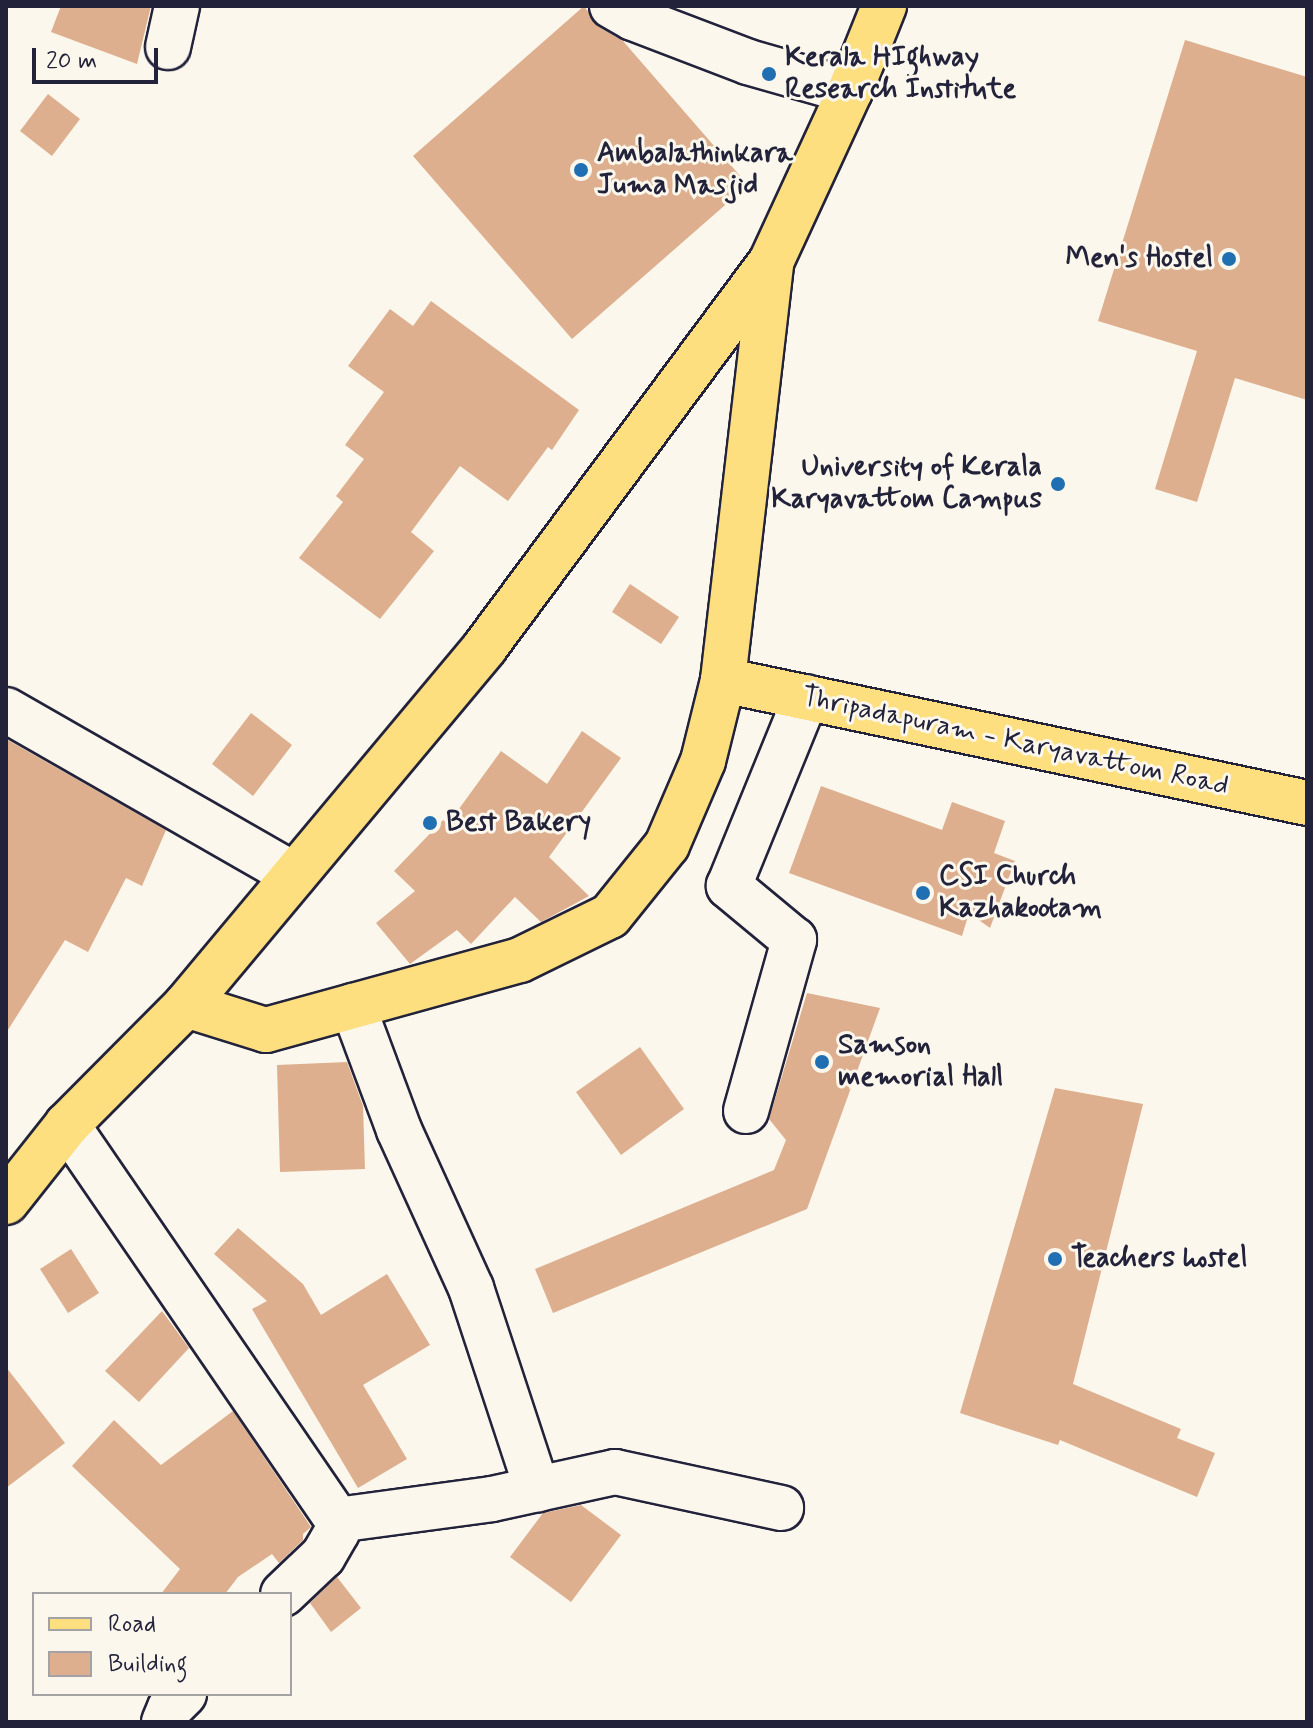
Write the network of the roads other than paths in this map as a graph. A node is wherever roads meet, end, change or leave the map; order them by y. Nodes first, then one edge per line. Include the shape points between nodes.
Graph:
1 (612, 6) edge
2 (884, 6) edge
3 (850, 91) junction
4 (771, 262) junction
5 (723, 680) junction
6 (806, 697) junction
7 (6, 710) edge
8 (1307, 803) edge
9 (294, 875) junction
10 (186, 1005) junction
11 (353, 1006) junction
12 (746, 1111) dead end
13 (67, 1125) junction
14 (6, 1202) edge
15 (537, 1489) junction
16 (781, 1508) dead end
17 (337, 1520) junction
18 (285, 1592) edge
19 (182, 1696) edge
20 (164, 1722) edge

1 - 3 street via 748,62
2 - 3 main road
3 - 4 main road
4 - 5 main road
4 - 9 main road via 485,647
5 - 6 main road, Thripadapuram - Karyavattom Road
5 - 11 main road via 703,761 667,845 610,916 520,960
6 - 8 main road, Thripadapuram - Karyavattom Road
6 - 12 street via 729,886 794,940
7 - 9 street
9 - 10 main road
10 - 11 main road via 266,1030
10 - 13 main road
11 - 15 street via 399,1130 471,1288
13 - 14 main road
13 - 17 street
15 - 16 street via 615,1472
15 - 17 street
17 - 18 street via 337,1532 323,1556
19 - 20 street

